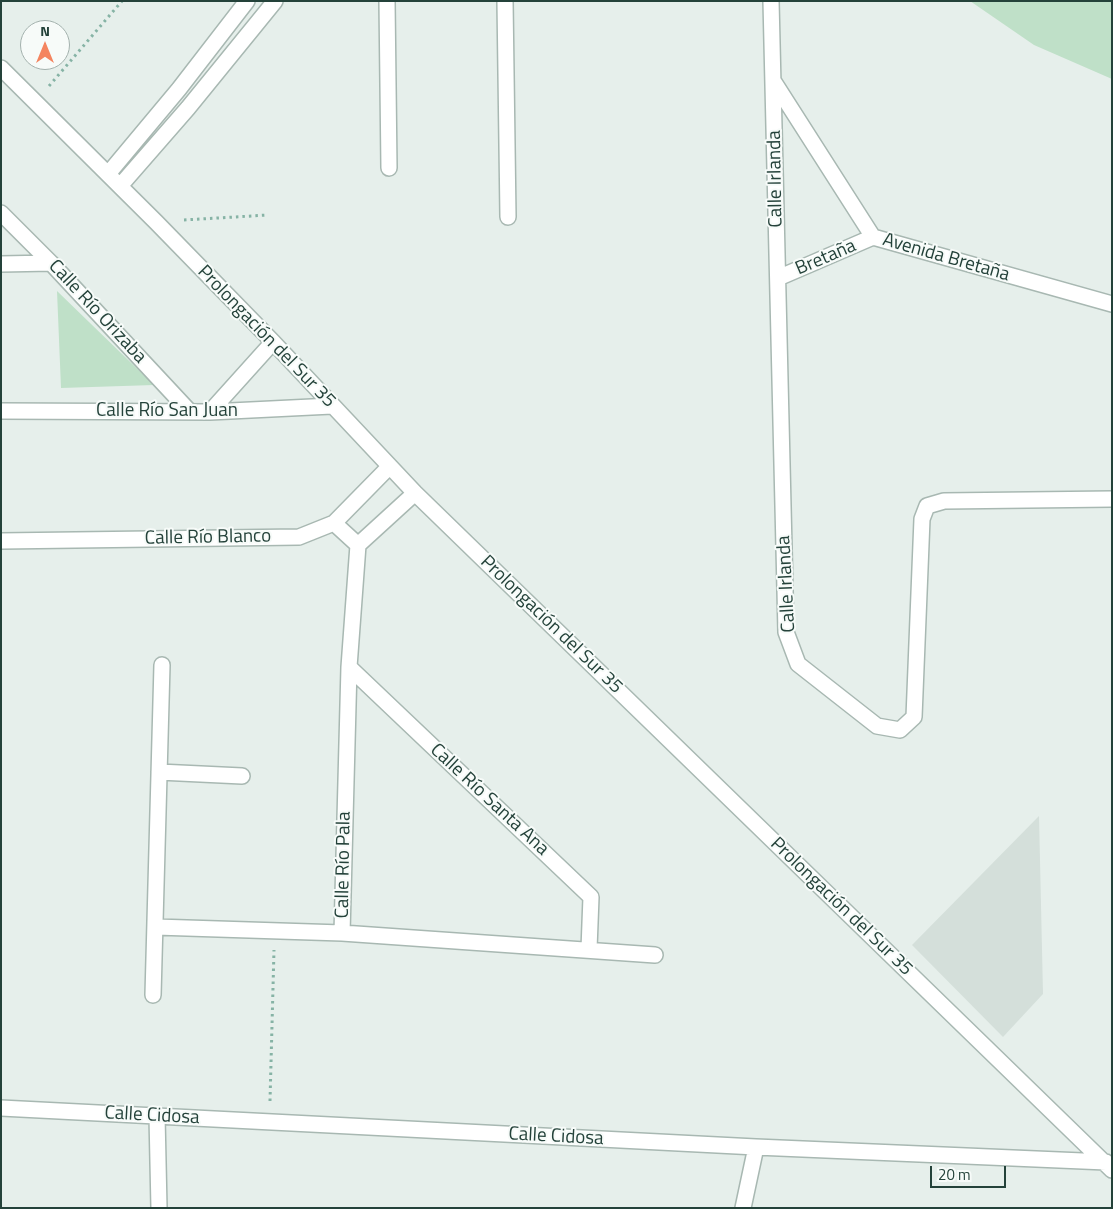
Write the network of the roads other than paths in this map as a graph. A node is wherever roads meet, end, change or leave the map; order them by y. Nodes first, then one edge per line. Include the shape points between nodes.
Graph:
1 (247, 1) edge
2 (275, 1) edge
3 (387, 1) edge
4 (506, 1) edge
5 (771, 1) edge
6 (1, 68) edge
7 (773, 81) junction
8 (389, 168) dead end
9 (108, 174) junction
10 (120, 186) junction
11 (1, 213) edge
12 (508, 217) dead end
13 (873, 237) junction
14 (51, 263) junction
15 (1, 264) edge
16 (778, 278) junction
17 (1112, 304) edge
18 (273, 342) junction
19 (332, 406) junction
20 (1, 411) edge
21 (190, 412) junction
22 (210, 412) junction
23 (389, 467) junction
24 (415, 493) junction
25 (1112, 499) edge
26 (334, 524) junction
27 (1, 541) edge
28 (358, 546) junction
29 (162, 665) dead end
30 (349, 667) junction
31 (159, 772) junction
32 (242, 776) dead end
33 (156, 928) junction
34 (342, 932) junction
35 (589, 950) junction
36 (655, 955) dead end
37 (153, 995) dead end
38 (1, 1108) edge
39 (157, 1116) junction
40 (756, 1147) junction
41 (1109, 1165) edge
42 (159, 1208) edge
43 (743, 1208) edge

1 - 9 street
2 - 10 street
3 - 8 street
4 - 12 street
5 - 7 street, Calle Irlanda
6 - 9 street, Prolongación del Sur 35
7 - 13 street, Avenida Bretaña
7 - 16 street, Calle Irlanda
9 - 10 street, Prolongación del Sur 35
10 - 18 street, Prolongación del Sur 35
11 - 14 street, Calle Río Orizaba
13 - 16 street, Bretaña
13 - 17 street, Avenida Bretaña
14 - 15 street
14 - 21 street, Calle Río Orizaba
16 - 25 street, Calle Irlanda via 786,632 798,664 877,726 900,730 914,717 922,519 927,506 944,501
18 - 19 street, Prolongación del Sur 35
18 - 22 street
19 - 22 street, Calle Río San Juan
19 - 23 street, Prolongación del Sur 35
20 - 21 street, Calle Río San Juan
21 - 22 street, Calle Río San Juan
23 - 24 street, Prolongación del Sur 35
23 - 26 street, Calle Río Blanco
24 - 28 street
24 - 41 street, Prolongación del Sur 35
26 - 27 street, Calle Río Blanco via 299,537
26 - 28 street
28 - 30 street, Calle Río Pala
29 - 31 street
30 - 34 street, Calle Río Pala
30 - 35 street, Calle Río Santa Ana via 591,897
31 - 32 street
31 - 33 street
33 - 34 street
33 - 37 street
34 - 35 street, Calle Río Pala
35 - 36 street, Calle Río Pala
38 - 39 street, Calle Cidosa
39 - 40 street, Calle Cidosa
39 - 42 street
40 - 41 street, Calle Cidosa
40 - 43 street

